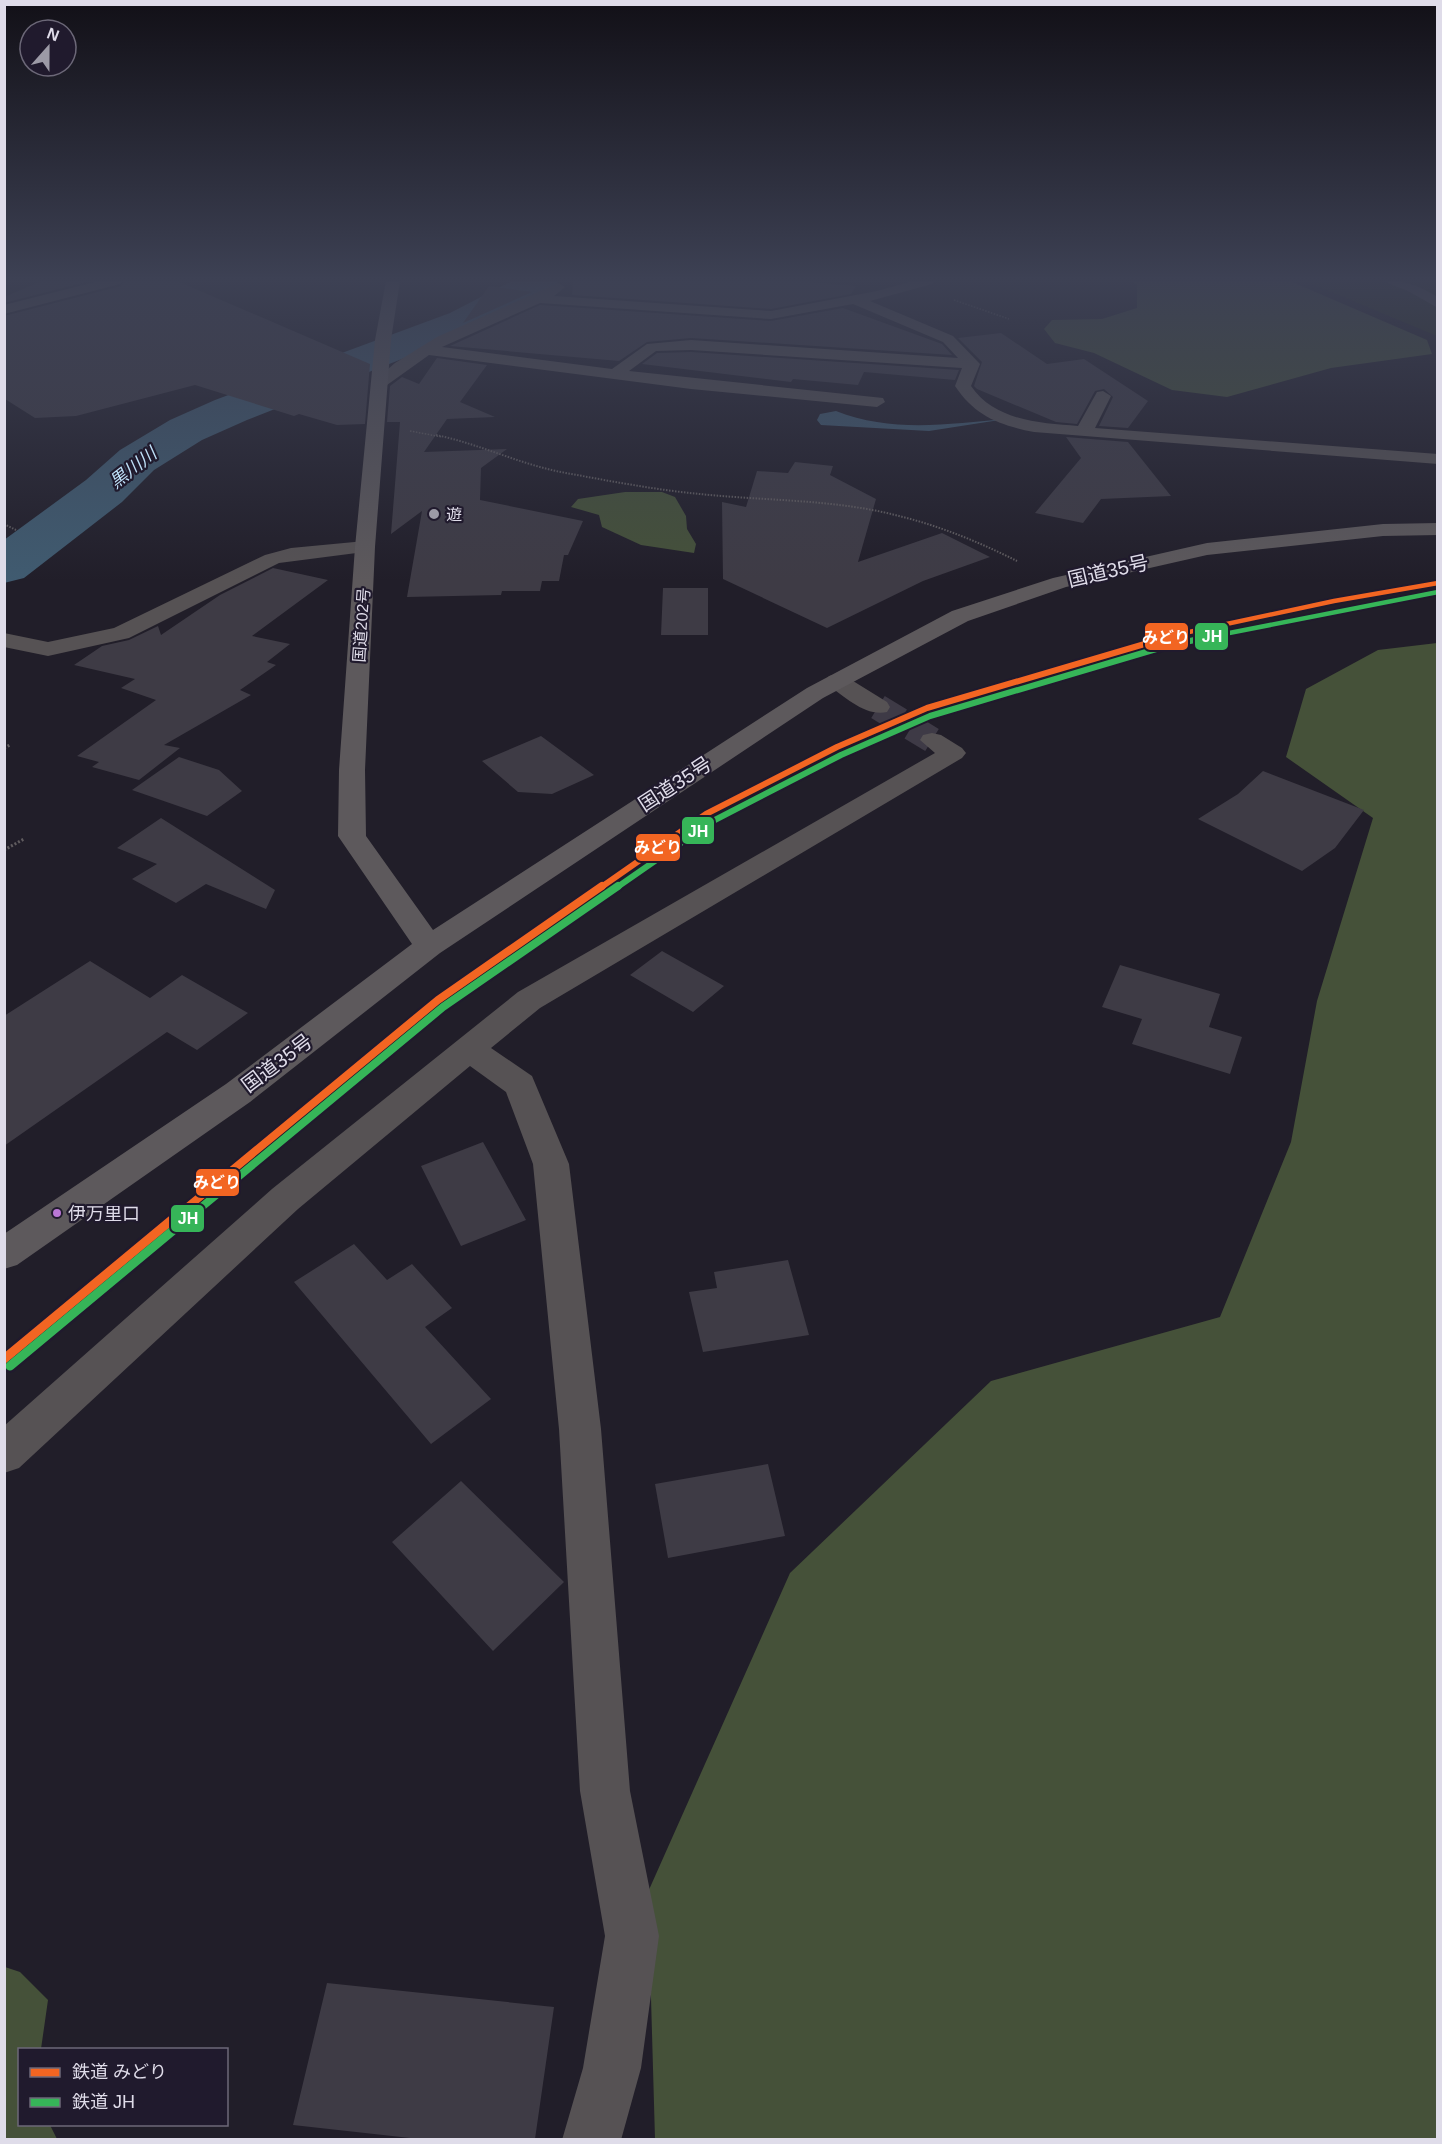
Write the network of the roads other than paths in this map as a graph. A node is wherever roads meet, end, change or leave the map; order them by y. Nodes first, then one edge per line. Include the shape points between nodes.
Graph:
1 (671, 381) edge
2 (965, 381) edge
3 (381, 382) edge
4 (1102, 396) dead end
5 (877, 402) dead end
6 (1084, 432) junction
7 (1437, 459) edge
8 (1437, 529) edge
9 (365, 547) junction
10 (4, 640) edge
11 (837, 681) junction
12 (878, 707) tunnel mouth
13 (932, 740) tunnel mouth
14 (429, 946) junction
15 (469, 1049) junction
16 (4, 1254) edge
17 (4, 1454) edge
18 (591, 2139) edge

1 - 5 street
2 - 6 street via 963,386 969,398 979,407 1014,421
3 - 9 highway, 国道202号
4 - 6 street
6 - 7 street
8 - 11 highway, 国道35号 via 1383,530 1208,549 1060,582 960,616
9 - 10 street via 272,559 121,633 48,649
9 - 14 highway, 国道202号 via 352,836
11 - 12 street
11 - 14 highway, 国道35号
13 - 15 street via 953,753 529,1000
14 - 16 highway, 国道35号 via 238,1093
15 - 17 street via 285,1199
15 - 18 street via 520,1085 552,1175 580,1429 604,1791 632,1936 612,2068

